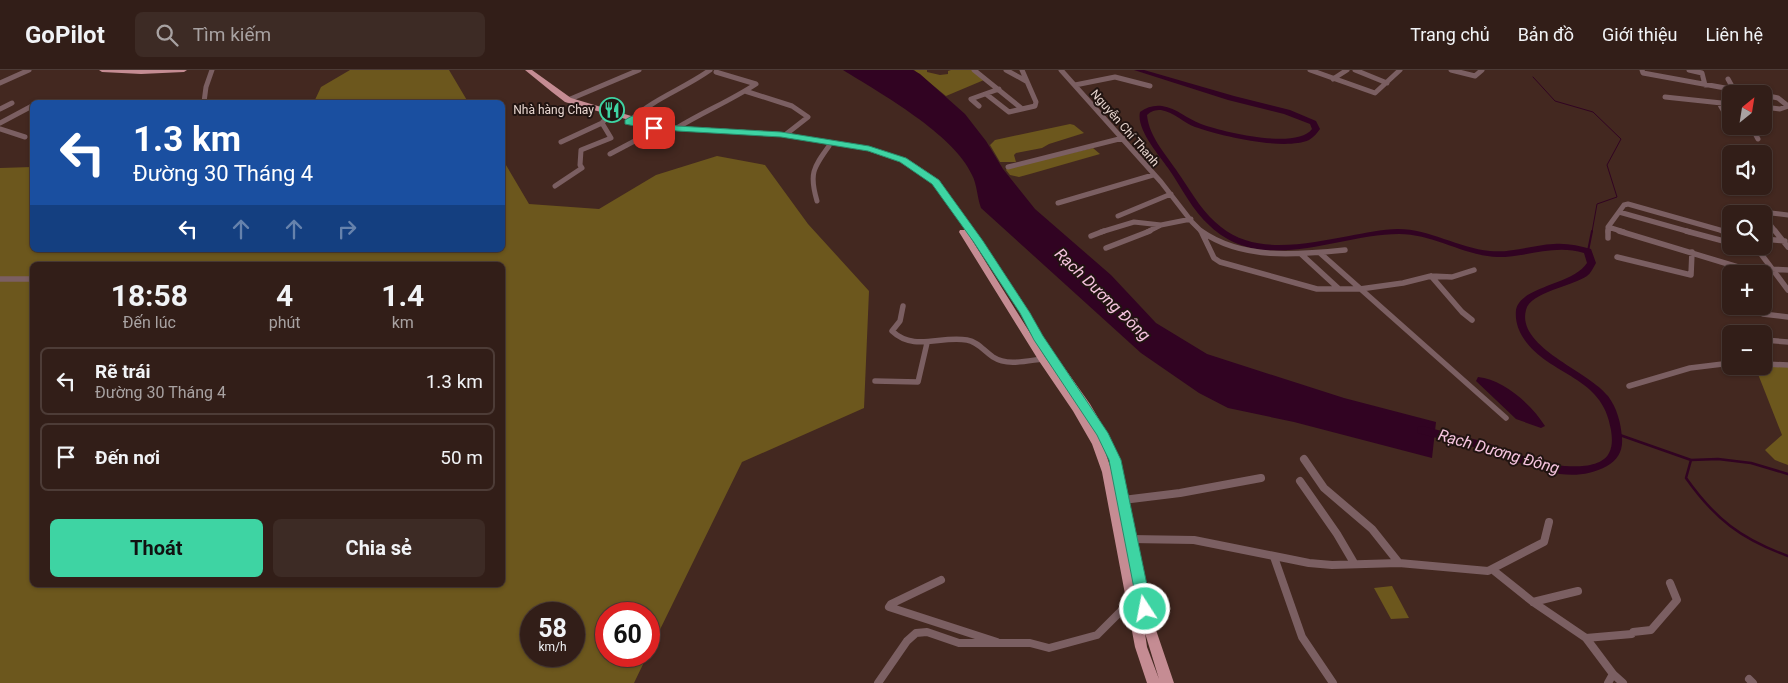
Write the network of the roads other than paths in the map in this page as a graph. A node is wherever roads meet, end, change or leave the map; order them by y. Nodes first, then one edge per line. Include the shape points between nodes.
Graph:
1 (29, 70) edge
2 (102, 70) edge
3 (184, 70) edge
4 (212, 70) edge
5 (519, 70) edge
6 (528, 70) edge
7 (639, 70) edge
8 (710, 70) edge
9 (974, 70) edge
10 (1006, 70) edge
11 (1022, 70) edge
12 (1061, 70) edge
13 (1310, 70) edge
14 (1332, 70) edge
15 (1347, 70) edge
16 (1355, 70) edge
17 (1400, 70) edge
18 (1451, 70) edge
19 (1482, 70) edge
20 (1642, 70) edge
21 (1689, 70) edge
22 (143, 71) edge
23 (716, 72) dead end
24 (1342, 73) junction
25 (1333, 79) junction
26 (1728, 79) dead end
27 (1026, 81) junction
28 (0, 83) edge
29 (539, 83) junction
30 (1387, 83) junction
31 (1075, 85) junction
32 (1705, 85) junction
33 (1731, 85) edge
34 (1150, 86) dead end
35 (1722, 88) edge
36 (999, 89) junction
37 (745, 91) junction
38 (986, 94) junction
39 (1665, 97) dead end
40 (1772, 97) edge
41 (204, 100) edge
42 (565, 101) junction
43 (12, 103) dead end
44 (1719, 103) junction
45 (1722, 103) edge
46 (979, 106) dead end
47 (1788, 106) edge
48 (30, 107) edge
49 (1021, 108) junction
50 (1722, 108) edge
51 (1772, 108) edge
52 (0, 109) edge
53 (605, 119) junction
54 (630, 120) junction
55 (0, 123) edge
56 (654, 128) junction
57 (0, 129) edge
58 (677, 130) junction
59 (1756, 135) edge
60 (25, 137) dead end
61 (784, 137) junction
62 (1123, 138) junction
63 (1758, 139) dead end
64 (561, 142) dead end
65 (830, 146) junction
66 (870, 151) junction
67 (610, 154) dead end
68 (1008, 167) dead end
69 (1153, 175) junction
70 (555, 186) dead end
71 (1173, 196) junction
72 (817, 201) dead end
73 (1058, 203) dead end
74 (1619, 212) junction
75 (1772, 213) edge
76 (1788, 214) edge
77 (1118, 216) dead end
78 (1190, 219) junction
79 (1693, 222) junction
80 (1161, 225) junction
81 (1772, 226) edge
82 (1608, 227) junction
83 (1722, 230) edge
84 (1692, 232) junction
85 (1202, 233) junction
86 (1091, 236) dead end
87 (1608, 238) dead end
88 (1722, 240) edge
89 (1772, 240) edge
90 (1786, 241) edge
91 (1788, 247) edge
92 (1106, 248) dead end
93 (1345, 250) dead end
94 (1692, 252) junction
95 (1320, 253) junction
96 (1301, 254) junction
97 (1617, 258) dead end
98 (1732, 265) edge
99 (1772, 269) edge
100 (1474, 270) dead end
101 (1772, 270) edge
102 (1788, 270) edge
103 (1431, 276) junction
104 (0, 279) edge
105 (30, 279) edge
106 (1338, 288) junction
107 (1360, 288) junction
108 (1788, 290) edge
109 (903, 306) dead end
110 (1020, 314) junction
111 (1771, 315) edge
112 (1788, 317) edge
113 (1472, 320) dead end
114 (1772, 341) edge
115 (1788, 342) edge
116 (928, 343) junction
117 (1042, 359) junction
118 (1722, 364) edge
119 (1772, 364) edge
120 (1788, 365) edge
121 (875, 381) dead end
122 (1629, 386) dead end
123 (1082, 408) junction
124 (1506, 418) dead end
125 (1304, 459) dead end
126 (1261, 478) dead end
127 (1300, 481) dead end
128 (1123, 500) junction
129 (1549, 522) dead end
130 (1126, 539) junction
131 (1274, 557) junction
132 (1354, 563) junction
133 (1399, 563) junction
134 (1493, 570) junction
135 (941, 580) dead end
136 (1670, 583) dead end
137 (1578, 591) dead end
138 (1533, 602) junction
139 (1134, 608) junction
140 (1586, 638) junction
141 (999, 642) junction
142 (1613, 674) junction
143 (878, 683) edge
144 (1154, 683) edge
145 (1167, 683) edge
146 (1332, 683) edge
147 (1608, 683) edge
148 (1622, 683) edge

1 - 28 street
2 - 22 main road
3 - 22 main road
4 - 41 street
5 - 29 main road
6 - 29 main road
7 - 42 street
8 - 54 street via 666,94
9 - 36 street
10 - 27 street
11 - 27 street
12 - 31 street, Nguyễn Chí Thanh
13 - 25 street
14 - 24 street
15 - 24 street
16 - 30 street
17 - 30 street
18 - 19 street via 1475,76
20 - 32 street via 1643,73
21 - 32 street via 1702,73
23 - 37 street via 756,84
24 - 25 street
25 - 30 street via 1373,93
26 - 33 street
27 - 49 street via 1037,104
29 - 42 main road
31 - 34 street via 1115,77
31 - 62 street, Nguyễn Chí Thanh
32 - 35 street
36 - 38 street
36 - 49 street
37 - 58 street via 725,104 708,109
37 - 61 street via 792,106 808,117
38 - 46 street via 971,99
38 - 49 street via 1006,112
39 - 44 street
40 - 47 street
42 - 53 main road
42 - 54 main road
43 - 52 street
44 - 45 street
44 - 50 street
47 - 51 street
48 - 55 street
53 - 54 main road
53 - 64 street
53 - 70 street via 611,138 581,150 582,168
54 - 56 main road
54 - 58 main road
56 - 58 main road
56 - 67 street
57 - 60 street
58 - 61 main road
59 - 63 street
61 - 65 main road
61 - 66 main road
62 - 68 street
62 - 69 street, Nguyễn Chí Thanh
65 - 66 main road
65 - 72 street via 811,170 810,180
66 - 110 main road via 898,162 932,183
69 - 71 street, Nguyễn Chí Thanh
69 - 73 street
71 - 77 street via 1151,201
71 - 78 street, Nguyễn Chí Thanh
74 - 79 street via 1628,204
74 - 82 street
74 - 84 street
75 - 76 street
78 - 80 street
78 - 85 street, Nguyễn Chí Thanh
79 - 83 street
79 - 84 street
80 - 86 street via 1139,220
80 - 92 street
81 - 90 street
82 - 87 street
82 - 94 street
84 - 88 street
85 - 96 street via 1239,248 1264,253
85 - 106 street via 1214,258 1220,262 1317,290
89 - 90 street
90 - 91 street
93 - 95 street
94 - 97 street via 1691,275
94 - 98 street
95 - 96 street
95 - 107 street
96 - 106 street
99 - 102 street
100 - 103 street via 1452,277
101 - 108 street
103 - 107 street
103 - 113 street
104 - 105 street
106 - 107 street
107 - 124 street
109 - 116 street via 900,321 893,332 911,342
110 - 117 main road
110 - 123 main road
111 - 112 street
114 - 115 street
116 - 117 street via 967,340 979,344 1000,360
116 - 121 street via 918,382
117 - 123 main road
118 - 122 street via 1690,368
119 - 120 street
123 - 128 main road via 1102,433 1115,460
123 - 130 main road via 1107,472
125 - 133 street via 1324,488 1372,529
126 - 128 street
127 - 132 street
128 - 130 main road
129 - 134 street via 1544,542
130 - 131 street via 1194,540
130 - 139 main road
130 - 145 main road
131 - 132 street via 1332,565
131 - 146 street via 1302,637
132 - 133 street
133 - 134 street
134 - 138 street
135 - 141 street via 893,602 889,607
136 - 140 street via 1677,600 1651,630
137 - 138 street
138 - 140 street
139 - 141 street via 1122,610 1096,635 1059,646 1050,648 1030,643
139 - 144 main road via 1141,647
140 - 142 street
141 - 143 street via 959,643 927,632 916,633
142 - 147 street
142 - 148 street

